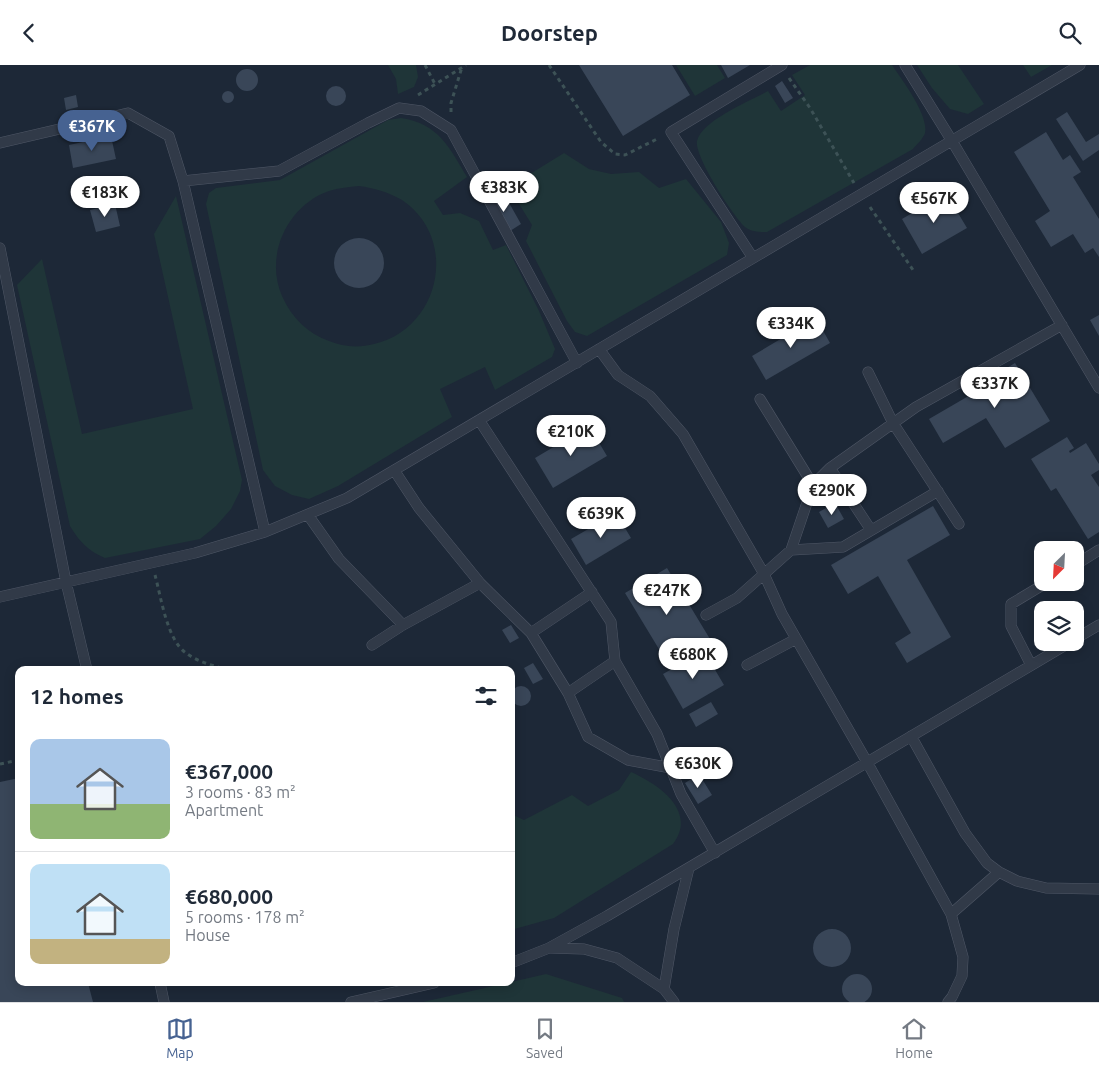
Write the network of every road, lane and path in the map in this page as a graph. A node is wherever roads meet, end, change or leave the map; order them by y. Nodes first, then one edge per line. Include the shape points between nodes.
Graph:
1 (425, 65) edge
2 (549, 65) edge
3 (905, 65) edge
4 (1080, 65) edge
5 (464, 66) edge
6 (781, 66) edge
7 (435, 84) junction
8 (400, 108) junction
9 (451, 130) junction
10 (671, 132) junction
11 (952, 141) junction
12 (0, 143) edge
13 (183, 181) junction
14 (861, 195) junction
15 (0, 248) edge
16 (753, 258) junction
17 (913, 270) dead end
18 (1062, 325) junction
19 (599, 349) junction
20 (577, 363) junction
21 (868, 373) dead end
22 (1099, 388) edge
23 (760, 399) dead end
24 (480, 420) junction
25 (893, 423) junction
26 (830, 468) junction
27 (394, 470) junction
28 (814, 485) junction
29 (938, 491) junction
30 (308, 515) junction
31 (960, 524) dead end
32 (871, 530) junction
33 (265, 532) junction
34 (791, 550) junction
35 (1099, 550) edge
36 (1084, 559) edge
37 (152, 563) junction
38 (764, 574) junction
39 (66, 582) junction
40 (480, 583) junction
41 (1034, 590) edge
42 (592, 592) junction
43 (0, 597) edge
44 (706, 615) dead end
45 (403, 625) junction
46 (1099, 625) edge
47 (530, 633) junction
48 (1084, 634) edge
49 (796, 639) junction
50 (372, 645) dead end
51 (1055, 651) edge
52 (615, 661) junction
53 (747, 665) dead end
54 (1031, 665) junction
55 (86, 666) edge
56 (215, 666) edge
57 (568, 693) junction
58 (911, 737) junction
59 (15, 761) edge
60 (867, 762) junction
61 (0, 764) edge
62 (671, 768) junction
63 (715, 853) junction
64 (689, 868) junction
65 (998, 872) junction
66 (1099, 889) edge
67 (951, 914) junction
68 (549, 948) junction
69 (515, 961) edge
70 (161, 986) edge
71 (421, 986) edge
72 (664, 989) junction
73 (164, 1002) edge
74 (351, 1002) edge
75 (674, 1002) edge
76 (948, 1002) edge

1 - 7 path
2 - 10 path via 600,143 615,154 626,155
3 - 11 lane
4 - 11 lane
5 - 7 path
5 - 9 path via 451,103
6 - 10 lane
6 - 14 path via 810,108
7 - 8 path
8 - 9 lane via 421,111
8 - 13 lane via 279,171
9 - 20 lane
10 - 16 lane
11 - 14 lane
11 - 18 lane
12 - 13 lane via 128,113 169,136
13 - 33 lane
14 - 16 lane
14 - 17 path
15 - 39 lane
16 - 19 lane
18 - 22 lane
18 - 25 lane
19 - 20 lane
19 - 38 lane via 618,375 650,396 683,434
20 - 24 lane
21 - 25 lane
23 - 28 lane
24 - 27 lane
24 - 42 lane
25 - 26 lane
25 - 29 lane
26 - 28 lane
26 - 32 lane
27 - 30 lane via 347,498
27 - 40 lane via 419,508
28 - 34 lane
29 - 31 lane
29 - 32 lane
30 - 33 lane
30 - 45 lane via 339,559
32 - 34 lane via 843,547
33 - 37 lane
34 - 38 lane
35 - 36 lane
37 - 39 lane
37 - 56 path via 169,630 184,653
38 - 44 lane via 737,598
38 - 49 lane
39 - 43 lane
39 - 55 lane
40 - 45 lane
40 - 47 lane
41 - 54 lane via 1011,604 1011,626
42 - 47 lane
42 - 52 lane via 612,622
45 - 50 lane
46 - 48 lane
47 - 57 lane
49 - 53 lane
49 - 60 lane
51 - 54 lane
52 - 57 lane
52 - 62 lane via 657,733
54 - 58 lane
57 - 62 lane via 588,737 628,760
58 - 60 lane
58 - 65 lane via 965,833 987,863
59 - 61 path
60 - 63 lane
60 - 67 lane
62 - 63 lane via 681,794
63 - 64 lane
64 - 68 lane
64 - 72 lane
65 - 66 lane via 1016,881 1046,888
65 - 67 lane
67 - 76 lane via 963,957 962,976
68 - 69 lane
68 - 72 lane via 584,949 616,958
70 - 73 lane
71 - 74 lane
72 - 75 lane

